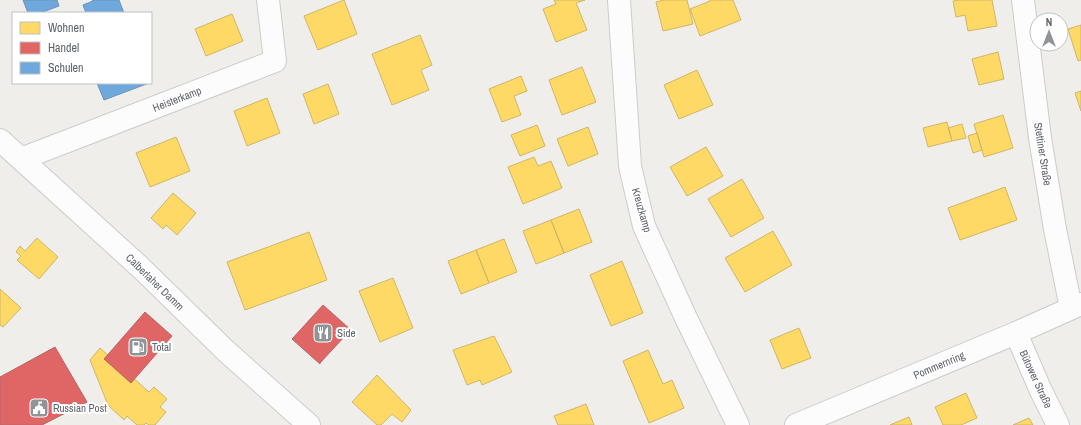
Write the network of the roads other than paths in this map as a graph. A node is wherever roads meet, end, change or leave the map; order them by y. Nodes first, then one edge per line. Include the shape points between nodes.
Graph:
1 (268, 0) edge
2 (619, 0) edge
3 (1023, 0) edge
4 (0, 140) edge
5 (21, 159) junction
6 (1076, 306) edge
7 (1016, 332) junction
8 (309, 425) edge
9 (738, 425) edge
10 (796, 425) edge
11 (1058, 425) edge

1 - 5 street, Heisterkamp via 275,61
2 - 9 street, Kreuzkamp via 630,166 644,226
3 - 6 street, Stettiner Straße via 1040,138 1055,229
4 - 5 street, Calberlaher Damm
5 - 8 street, Calberlaher Damm
6 - 7 street, Pommernring
7 - 10 street, Pommernring
7 - 11 street, Bütower Straße

